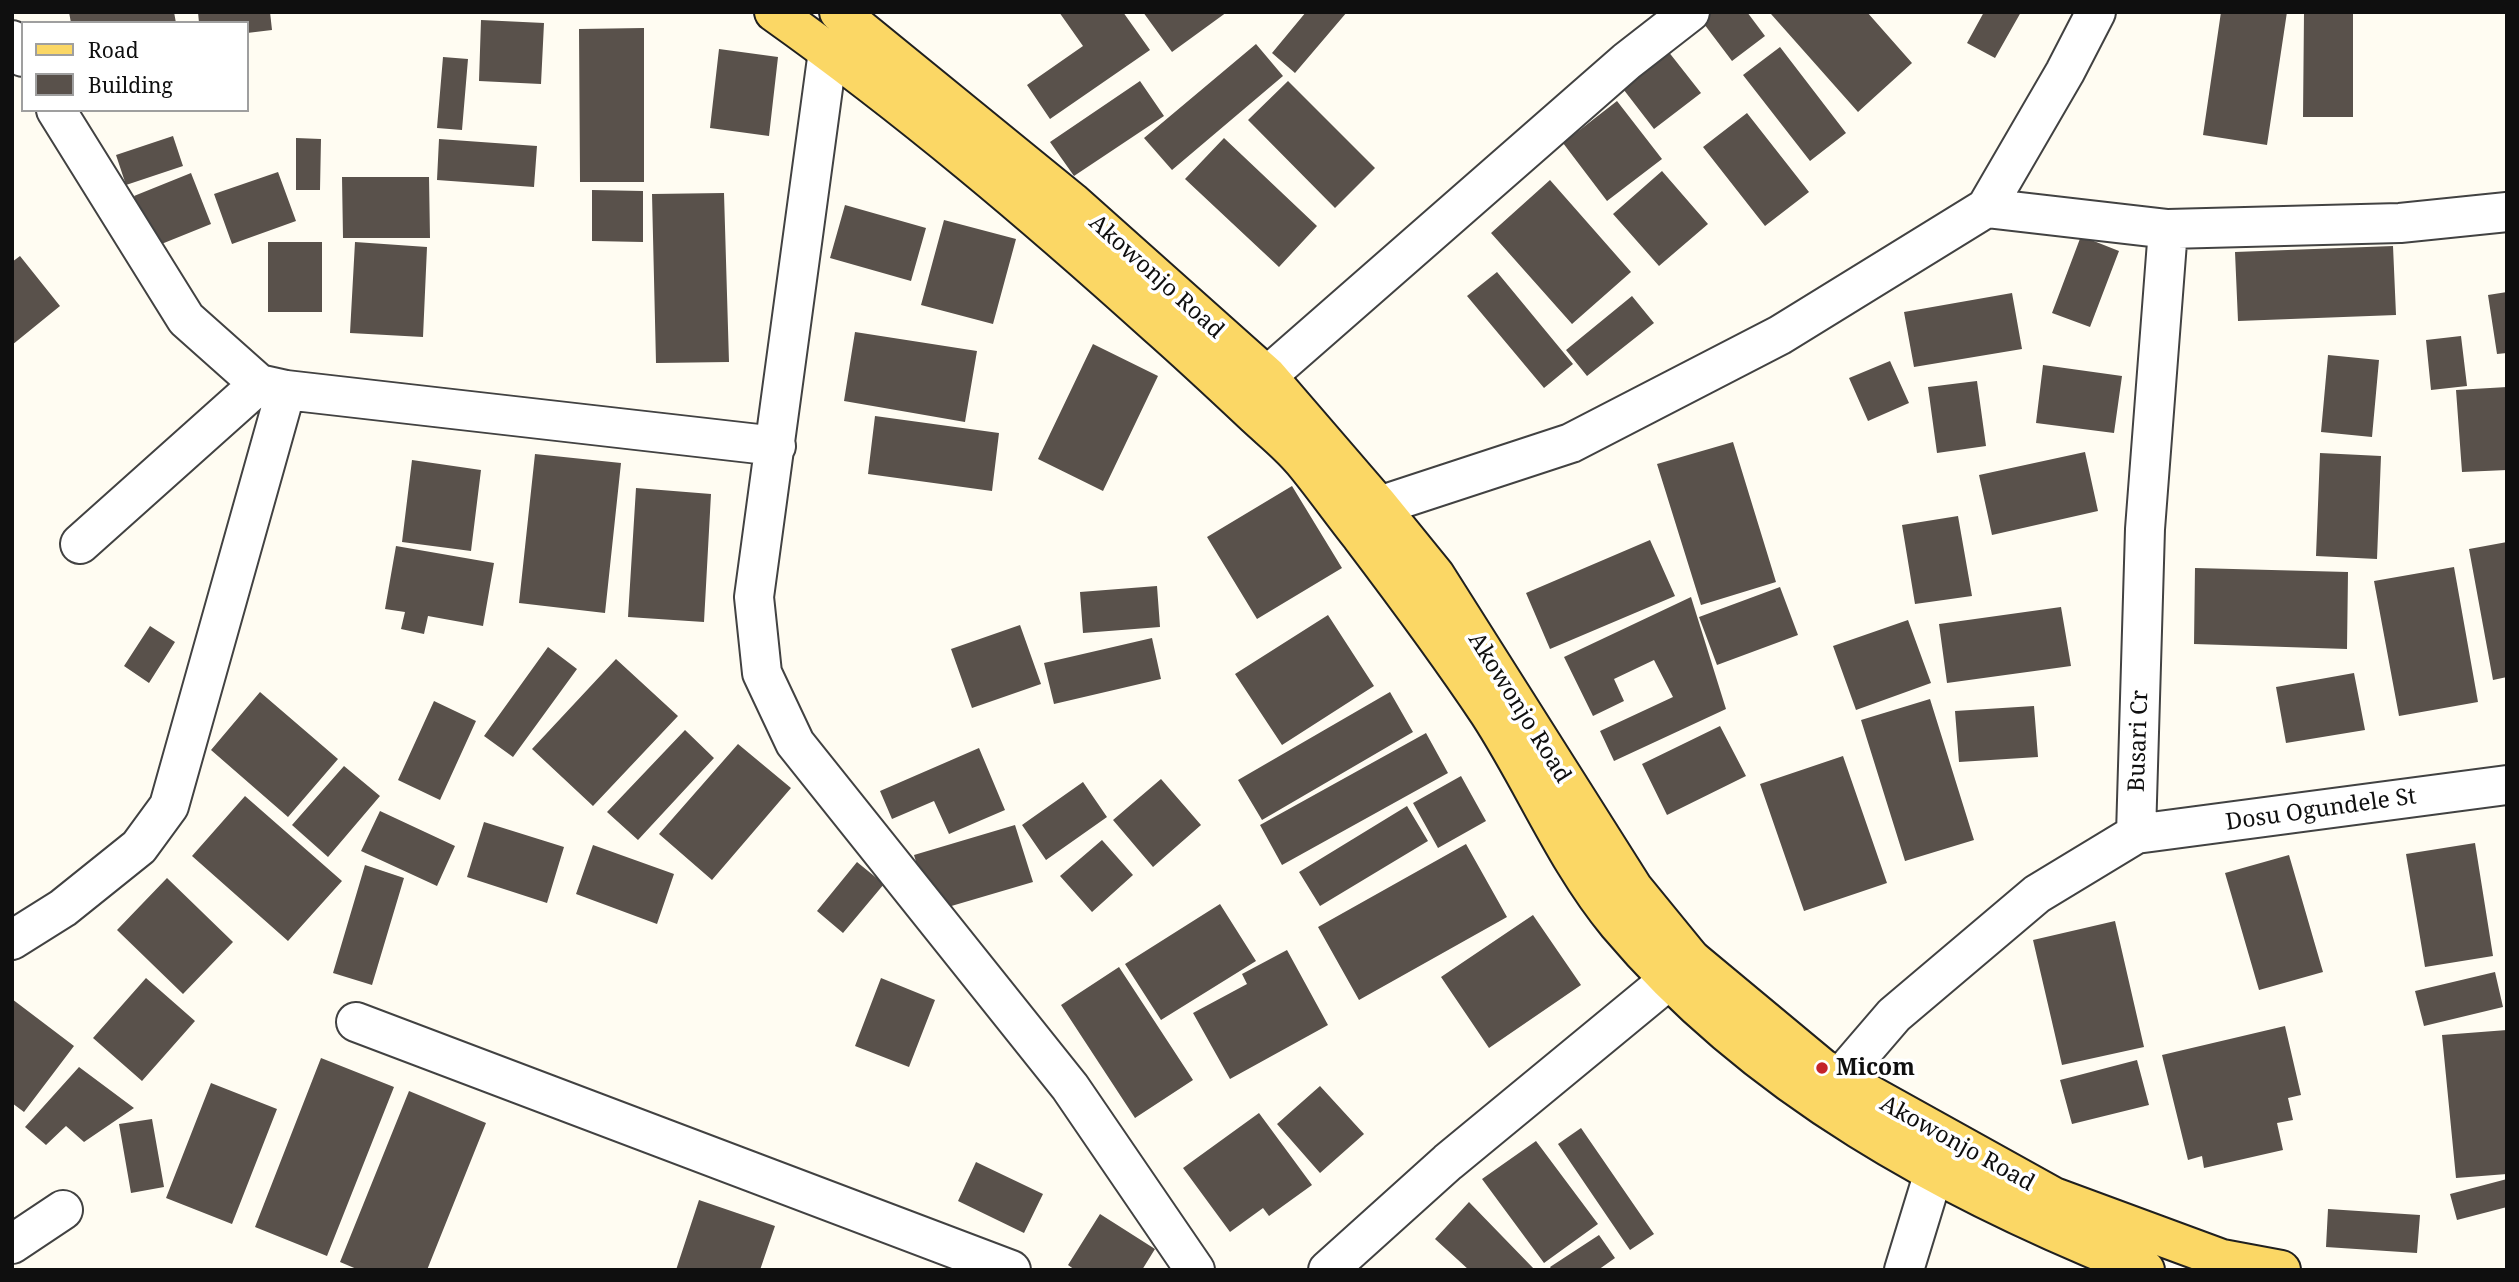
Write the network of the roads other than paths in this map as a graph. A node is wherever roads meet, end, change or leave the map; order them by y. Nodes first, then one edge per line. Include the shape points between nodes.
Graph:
1 (774, 12) edge
2 (839, 12) edge
3 (1690, 12) edge
4 (2096, 12) edge
5 (828, 51) junction
6 (57, 112) edge
7 (1986, 208) junction
8 (2507, 212) edge
9 (2168, 229) junction
10 (1267, 376) junction
11 (272, 387) junction
12 (776, 446) junction
13 (1379, 506) junction
14 (80, 544) dead end
15 (2507, 785) edge
16 (2136, 834) junction
17 (12, 940) edge
18 (1680, 969) junction
19 (356, 1022) dead end
20 (1830, 1093) junction
21 (1934, 1172) junction
22 (63, 1210) dead end
23 (12, 1244) edge
24 (1011, 1270) edge
25 (1195, 1270) edge
26 (1328, 1270) edge
27 (1904, 1270) edge
28 (2145, 1270) edge
29 (2281, 1270) edge

1 - 5 main road, Akowonjo Road
2 - 10 main road, Akowonjo Road via 1072,202
3 - 10 street via 1627,61
4 - 7 street
5 - 12 street
5 - 18 main road, Akowonjo Road via 1051,229 1300,457 1490,715 1570,856 1616,922
6 - 11 street via 186,319
7 - 9 street
7 - 13 street via 1780,335 1571,443
8 - 9 street via 2400,223
9 - 16 street, Busari Cr via 2144,530
10 - 13 main road, Akowonjo Road
11 - 12 street
11 - 14 street
11 - 17 street via 169,806 139,846 63,908
12 - 25 street via 754,597 762,673 795,743 1070,1087
13 - 18 main road, Akowonjo Road via 1435,575
15 - 16 street, Dosu Ogundele St
16 - 20 street via 2036,894 1894,1015
18 - 20 main road, Akowonjo Road via 1742,1045
18 - 26 street via 1447,1162
19 - 24 street
20 - 21 main road, Akowonjo Road via 1877,1142
20 - 29 main road, Akowonjo Road via 2054,1197 2222,1259
21 - 27 street
21 - 28 main road, Akowonjo Road via 2065,1238
22 - 23 street

